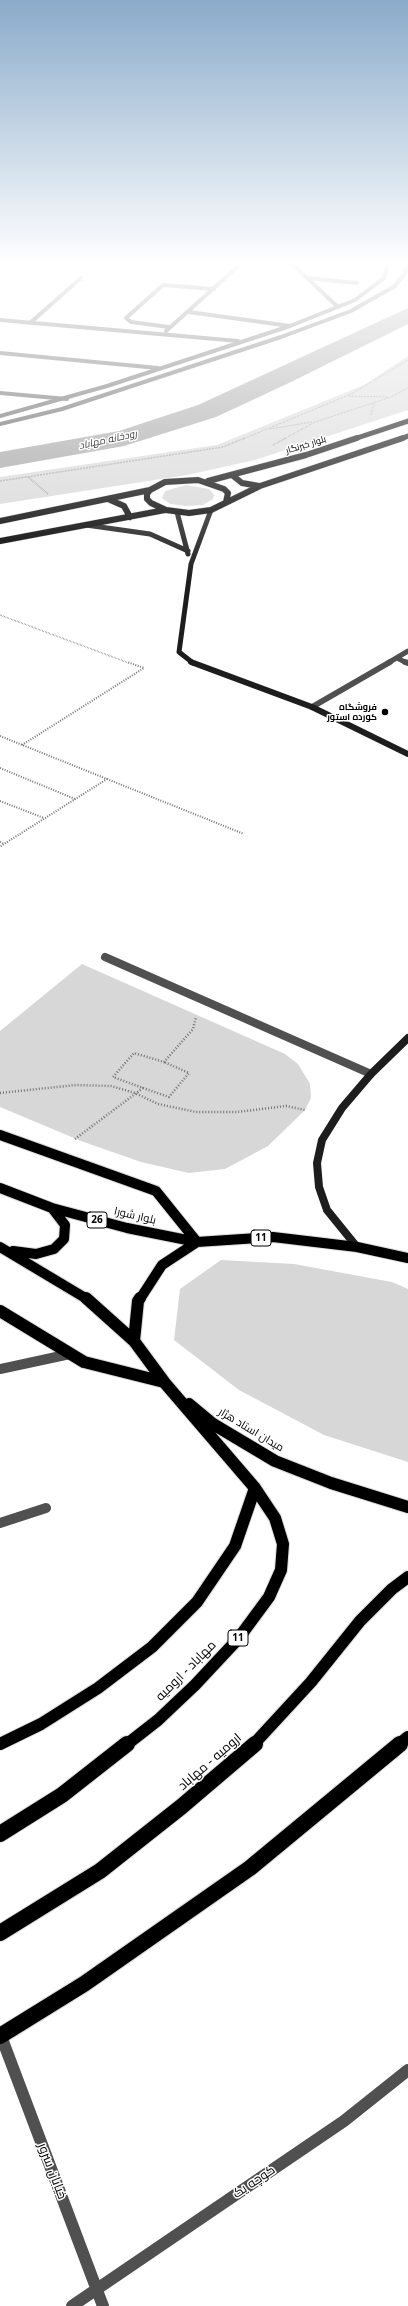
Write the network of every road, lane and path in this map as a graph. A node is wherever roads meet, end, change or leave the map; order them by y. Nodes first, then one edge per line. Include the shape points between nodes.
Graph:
1 (156, 369) edge
2 (185, 369) edge
3 (393, 369) edge
4 (408, 388) edge
5 (0, 392) edge
6 (347, 396) junction
7 (391, 397) junction
8 (68, 399) junction
9 (374, 402) junction
10 (1, 416) edge
11 (371, 416) dead end
12 (408, 421) edge
13 (10, 422) junction
14 (315, 422) junction
15 (0, 424) edge
16 (266, 429) junction
17 (408, 436) edge
18 (271, 447) dead end
19 (232, 475) junction
20 (28, 477) junction
21 (0, 481) edge
22 (208, 482) junction
23 (260, 486) junction
24 (150, 490) junction
25 (42, 497) dead end
26 (106, 499) junction
27 (226, 502) junction
28 (166, 510) junction
29 (211, 510) junction
30 (177, 512) junction
31 (130, 517) junction
32 (0, 520) edge
33 (86, 525) junction
34 (0, 541) edge
35 (188, 551) junction
36 (191, 564) junction
37 (0, 615) edge
38 (408, 651) edge
39 (397, 658) junction
40 (408, 663) edge
41 (312, 707) junction
42 (0, 736) edge
43 (22, 744) junction
44 (408, 754) edge
45 (0, 768) edge
46 (107, 779) junction
47 (75, 799) junction
48 (0, 801) edge
49 (45, 818) junction
50 (244, 834) dead end
51 (0, 842) edge
52 (4, 844) junction
53 (0, 847) edge
54 (105, 957) dead end
55 (197, 1015) dead end
56 (408, 1038) edge
57 (164, 1062) junction
58 (371, 1074) junction
59 (143, 1088) junction
60 (0, 1093) edge
61 (135, 1093) junction
62 (305, 1110) dead end
63 (0, 1135) edge
64 (75, 1139) dead end
65 (0, 1188) edge
66 (52, 1208) junction
67 (197, 1242) junction
68 (357, 1247) junction
69 (4, 1249) edge
70 (408, 1258) edge
71 (0, 1311) edge
72 (134, 1341) junction
73 (70, 1354) junction
74 (0, 1369) edge
75 (164, 1382) junction
76 (255, 1488) junction
77 (408, 1507) edge
78 (46, 1508) dead end
79 (0, 1523) edge
80 (408, 1577) edge
81 (408, 1737) edge
82 (0, 1744) edge
83 (0, 1834) edge
84 (0, 1933) edge
85 (0, 2036) edge
86 (408, 2070) edge
87 (96, 2289) junction
88 (72, 2306) edge
89 (103, 2306) edge

1 - 8 street
2 - 13 street via 77,404
3 - 6 path
4 - 7 path
5 - 8 street
6 - 7 path
6 - 16 path
7 - 9 path
8 - 10 street
9 - 11 path
9 - 14 path
10 - 13 street
12 - 19 main road, بلوار خبرنگار via 306,455
13 - 15 street
14 - 16 path
14 - 18 path
16 - 20 path via 223,447
17 - 23 main road
19 - 22 main road, بلوار خبرنگار
19 - 23 main road via 242,483
20 - 21 path
20 - 25 path via 49,496
22 - 24 main road via 176,480 165,482
22 - 27 main road via 224,489 229,498
23 - 27 main road
24 - 26 main road
24 - 28 main road via 147,499
26 - 31 main road via 124,506
26 - 32 main road
27 - 29 main road
28 - 30 main road
28 - 31 main road
29 - 30 main road
29 - 36 main road
30 - 35 main road
31 - 33 main road
33 - 34 main road
33 - 35 main road via 150,534
35 - 36 main road
36 - 41 main road via 179,652 189,661
37 - 43 path via 144,668
38 - 39 street
39 - 40 street
39 - 41 street
41 - 44 main road
42 - 43 path
43 - 46 path
45 - 47 path
46 - 47 path
46 - 50 path
47 - 49 path
48 - 49 path
49 - 52 path
51 - 52 path
52 - 53 path
54 - 58 street
55 - 57 path via 193,1029
56 - 58 main road
57 - 59 path via 189,1073 169,1097
57 - 59 path via 134,1053 113,1076
58 - 68 main road via 342,1108 322,1140 317,1163 319,1187 327,1210
59 - 61 path
60 - 61 path via 76,1085 111,1086
61 - 62 path via 158,1104 196,1112 237,1112 286,1106
61 - 64 path
63 - 67 main road via 156,1191
65 - 66 main road, بلوار شورا / 26
66 - 67 main road, بلوار شورا / 26 via 127,1228
66 - 69 main road via 65,1225 64,1239 54,1249 36,1254
67 - 68 main road, 11 via 273,1237
67 - 72 main road, 11 via 162,1265 138,1301
68 - 70 main road, 11
69 - 72 main road via 82,1294
71 - 73 main road
72 - 75 main road, میدان استاد هژار / 11
73 - 74 street
73 - 75 main road via 99,1368
75 - 76 main road, مهاباد - ارومیه / 11
75 - 77 main road, میدان استاد هژار / 11 via 213,1424 275,1461 339,1486
76 - 82 main road via 235,1546 197,1602 152,1647 98,1688 41,1724
76 - 83 main road, مهاباد - ارومیه / 11 via 275,1518 283,1544 281,1570 269,1597 238,1639 158,1720 62,1795
78 - 79 street
80 - 84 main road, ارومیه - مهاباد via 360,1621 311,1682 258,1741 181,1808 100,1871
81 - 85 main road via 250,1868 91,1980
85 - 87 street, خیابان سرور
86 - 87 street, کوچه یک via 344,2121
87 - 88 street, کوچه یک
87 - 89 street, خیابان سرور

